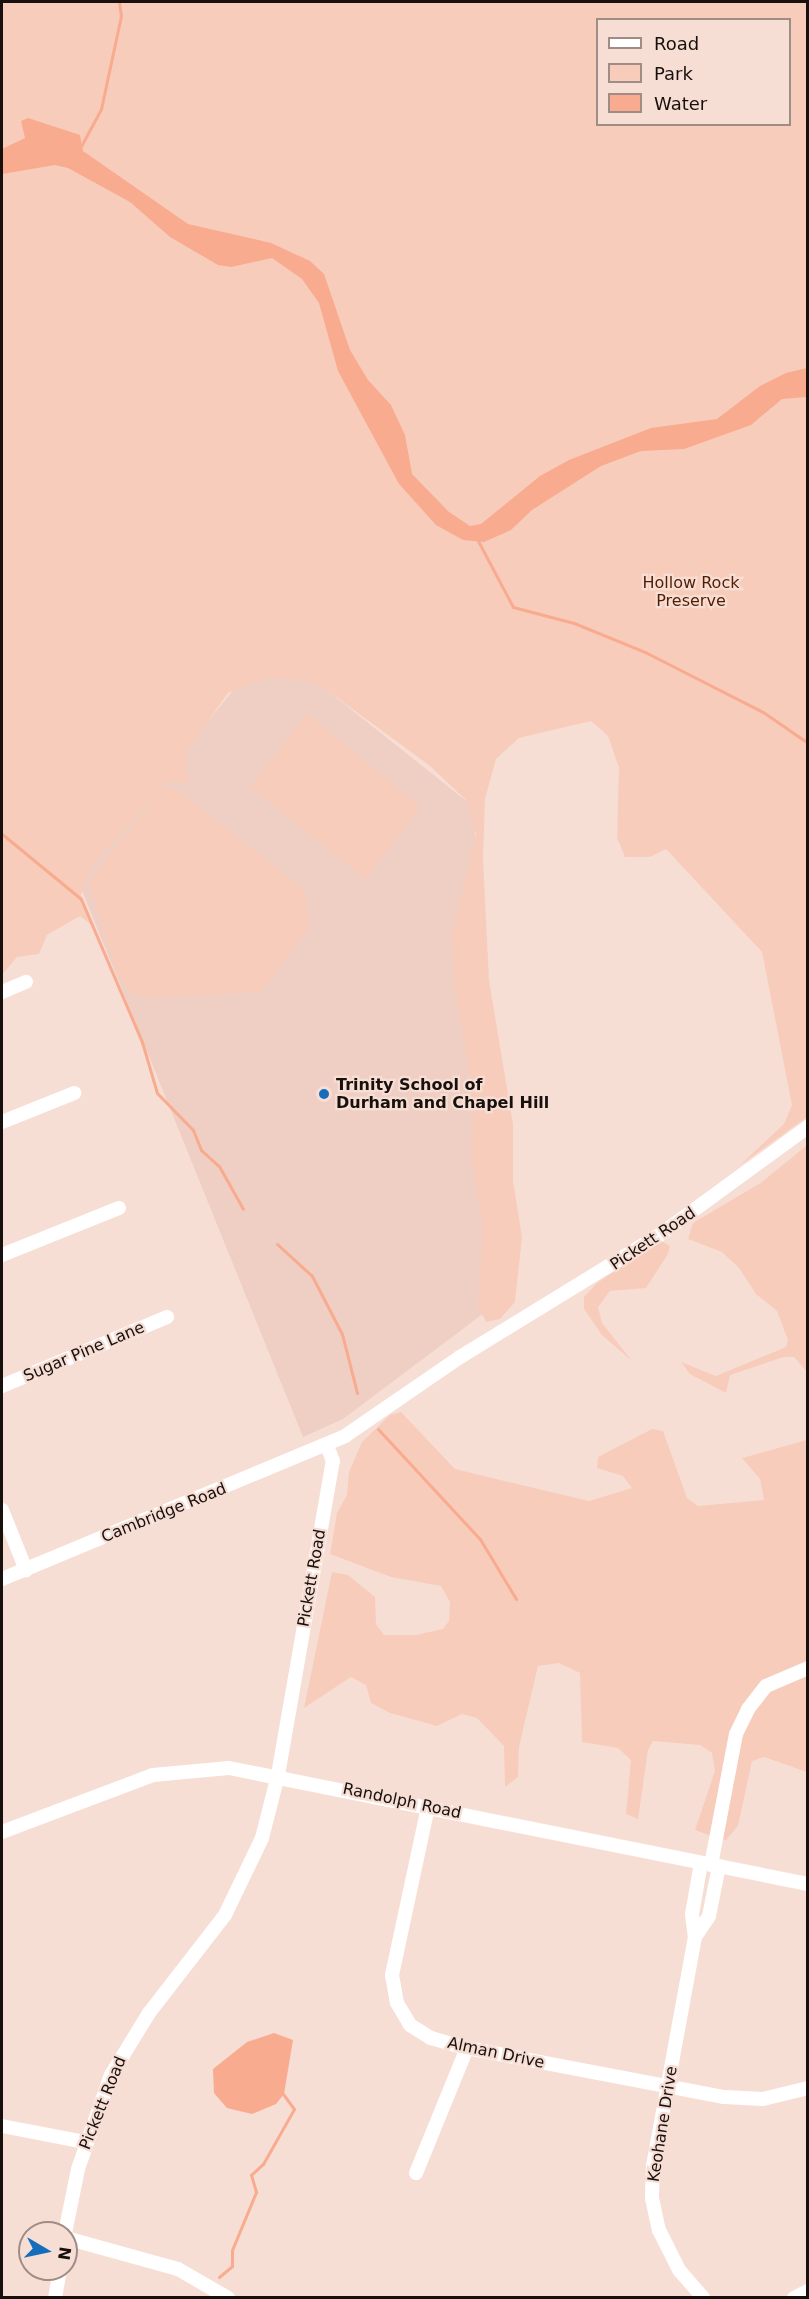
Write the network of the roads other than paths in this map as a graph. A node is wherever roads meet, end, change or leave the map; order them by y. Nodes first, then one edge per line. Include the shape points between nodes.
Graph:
1 (26, 982) dead end
2 (2, 992) edge
3 (74, 1093) dead end
4 (2, 1122) edge
5 (807, 1127) edge
6 (119, 1208) dead end
7 (2, 1255) edge
8 (167, 1317) dead end
9 (2, 1386) edge
10 (327, 1446) junction
11 (2, 1510) edge
12 (26, 1570) junction
13 (2, 1579) edge
14 (807, 1668) edge
15 (278, 1775) junction
16 (428, 1807) junction
17 (2, 1832) edge
18 (710, 1864) junction
19 (807, 1884) edge
20 (467, 2048) junction
21 (668, 2087) junction
22 (807, 2088) edge
23 (2, 2126) edge
24 (86, 2142) junction
25 (416, 2173) dead end
26 (69, 2221) edge
27 (78, 2241) edge
28 (58, 2281) edge
29 (807, 2291) edge
30 (55, 2298) edge
31 (228, 2298) edge
32 (703, 2298) edge
33 (794, 2298) edge

1 - 2 street
3 - 4 street
5 - 10 street, Pickett Road via 745,1176 585,1284 460,1357
6 - 7 street
8 - 9 street, Sugar Pine Lane
10 - 12 street, Cambridge Road
10 - 15 street, Pickett Road via 333,1461
11 - 12 street
12 - 13 street, Cambridge Road
14 - 18 street, Keohane Drive via 766,1686 748,1709 736,1734
15 - 16 street, Randolph Road
15 - 17 street, Randolph Road via 214,1768 169,1771
15 - 24 street, Pickett Road via 262,1838 242,1886 134,2035 111,2075
16 - 18 street, Randolph Road
16 - 20 street, Alman Drive via 395,1955 393,1991 410,2025 431,2038
18 - 19 street, Randolph Road
18 - 21 street, Keohane Drive via 692,1914 695,1937
20 - 21 street, Alman Drive
20 - 25 street
21 - 22 street, Alman Drive via 749,2099
21 - 32 street, Keohane Drive via 653,2166 652,2198 659,2230 679,2270
23 - 24 street
24 - 26 street, Pickett Road
27 - 31 street via 178,2269
28 - 30 street
29 - 33 street

